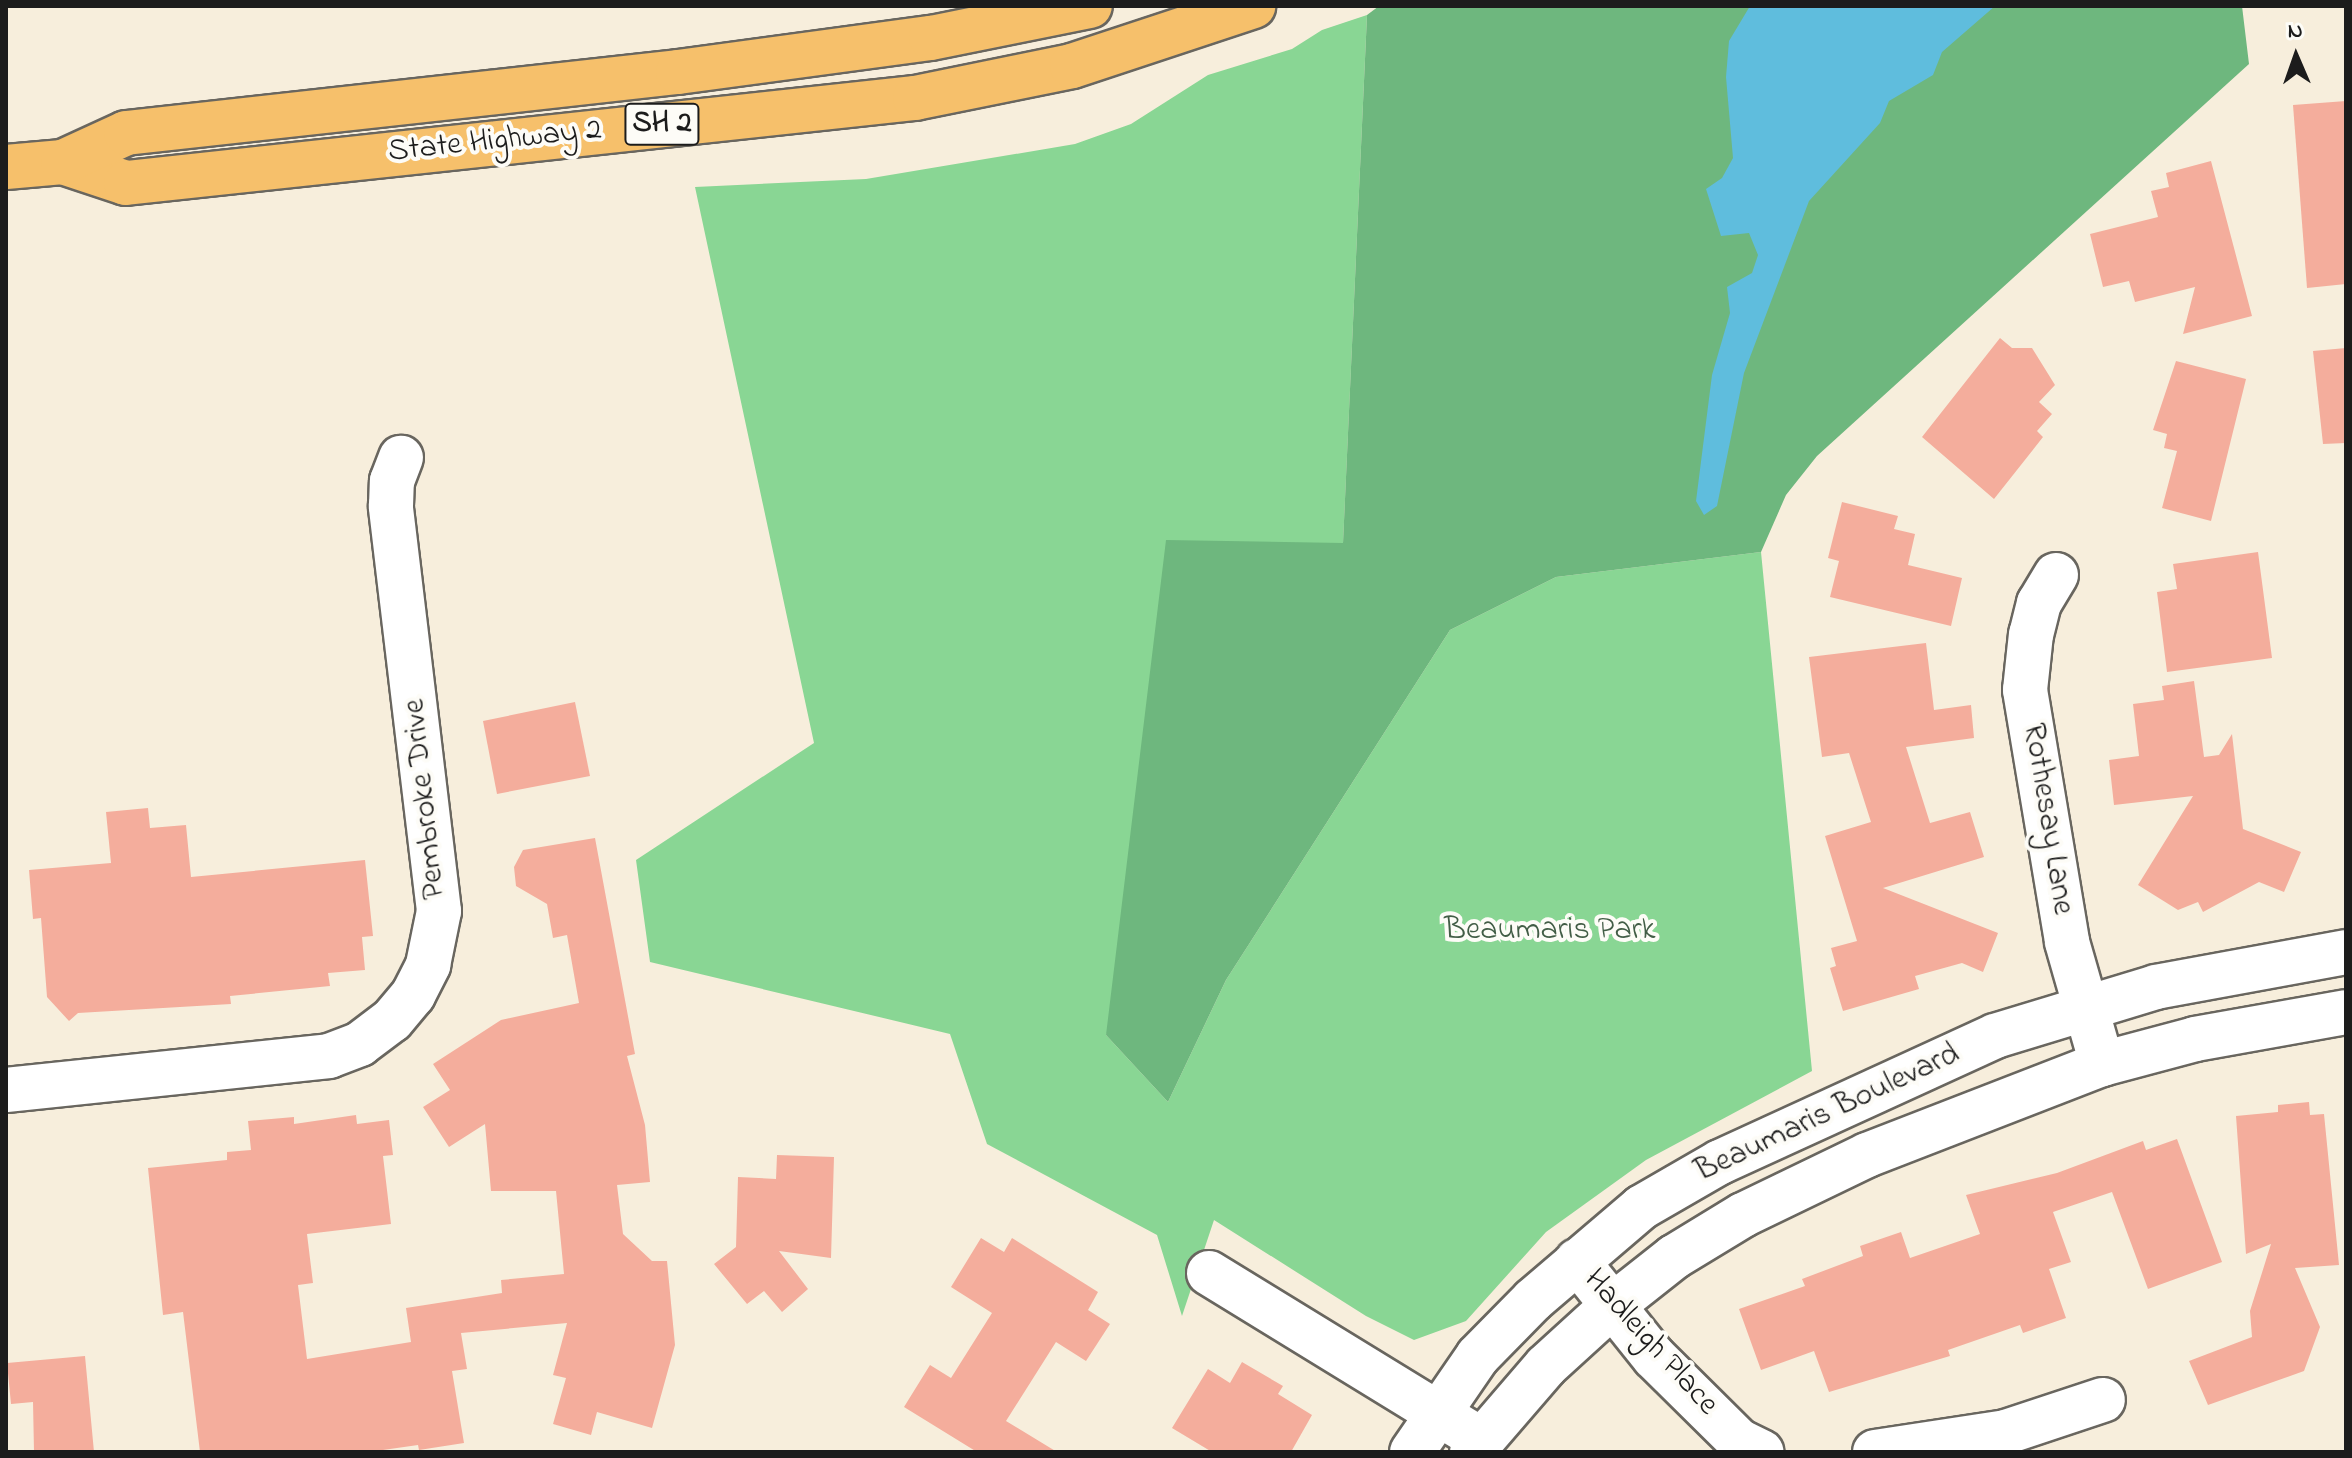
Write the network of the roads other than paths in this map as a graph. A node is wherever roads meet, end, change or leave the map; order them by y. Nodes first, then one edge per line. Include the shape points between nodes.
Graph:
1 (1090, 6) edge
2 (1253, 6) edge
3 (63, 162) junction
4 (6, 167) edge
5 (401, 458) dead end
6 (2056, 575) dead end
7 (2346, 952) edge
8 (2084, 1009) junction
9 (2346, 1012) edge
10 (2102, 1064) junction
11 (6, 1090) edge
12 (1577, 1261) junction
13 (1209, 1273) dead end
14 (1612, 1306) junction
15 (2103, 1400) dead end
16 (1436, 1414) junction
17 (1476, 1445) edge
18 (1412, 1452) edge
19 (1762, 1452) edge
20 (1875, 1452) edge

1 - 3 highway, State Highway 2 / SH 2 via 931,38 678,72 126,133
2 - 3 highway, State Highway 2 / SH 2 via 1072,66 915,98 126,183
3 - 4 highway, State Highway 2 / SH 2
5 - 11 street, Pembroke Drive via 392,481 391,506 439,911 428,965 413,995 360,1044 329,1056
6 - 8 street, Rothesay Lane via 2039,603 2025,690 2067,942
7 - 8 street, Beaumaris Boulevard via 2242,968
8 - 10 street, Rothesay Lane
8 - 12 street, Beaumaris Boulevard via 1982,1042 1720,1162 1642,1207
9 - 10 street, Beaumaris Boulevard via 2209,1036
10 - 14 street, Beaumaris Boulevard via 1867,1155 1743,1215 1674,1257
12 - 14 street, Hadleigh Place
12 - 16 street, Beaumaris Boulevard via 1478,1356
13 - 16 street
14 - 17 street, Beaumaris Boulevard via 1546,1366
14 - 19 street, Hadleigh Place via 1718,1421
15 - 20 street via 2006,1432
16 - 17 street
16 - 18 street, Beaumaris Boulevard

